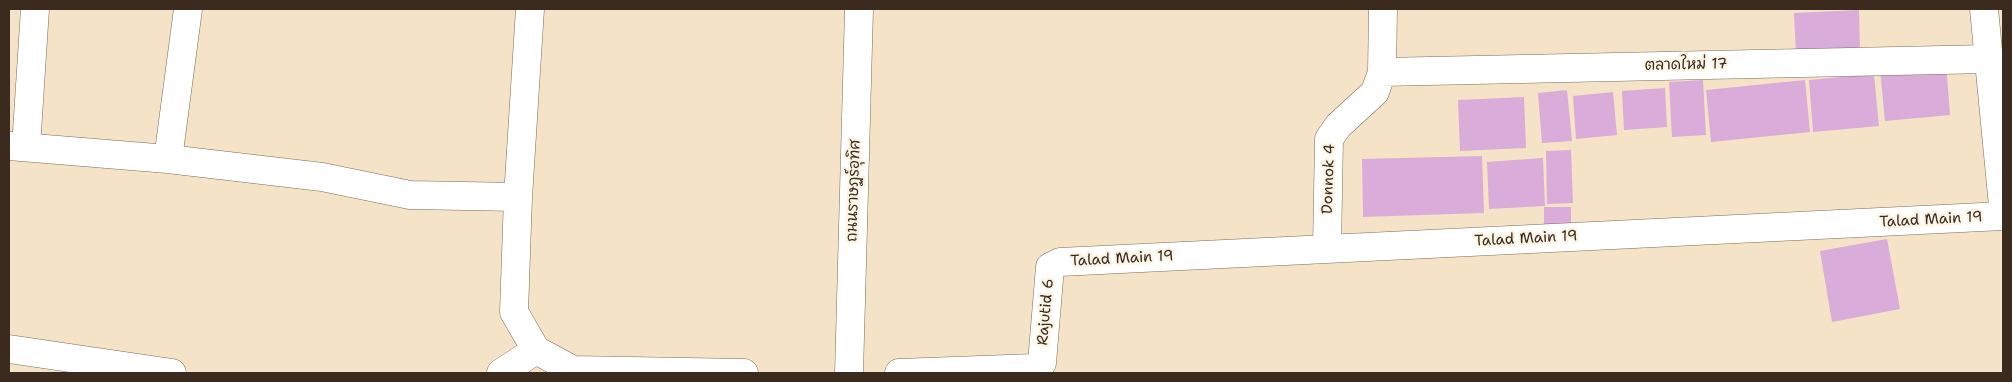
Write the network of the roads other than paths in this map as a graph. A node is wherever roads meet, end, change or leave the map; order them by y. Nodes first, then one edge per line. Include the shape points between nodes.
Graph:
1 (35, 9) edge
2 (188, 9) edge
3 (530, 9) edge
4 (859, 9) edge
5 (1383, 9) edge
6 (1984, 9) edge
7 (1989, 59) junction
8 (1382, 72) junction
9 (17, 147) edge
10 (168, 159) junction
11 (518, 197) junction
12 (2003, 206) edge
13 (2003, 216) edge
14 (1327, 249) junction
15 (1050, 267) joint
16 (9, 349) edge
17 (536, 350) junction
18 (172, 373) edge
19 (501, 373) edge
20 (744, 373) edge
21 (849, 373) edge
22 (899, 373) edge

1 - 9 street
2 - 10 street
3 - 11 street
4 - 21 street, ถนนราษฏร์อุทิศ
5 - 8 street, Donnok 4
6 - 7 street
7 - 8 street, ตลาดใหม่ 17
7 - 12 street
8 - 14 street, Donnok 4 via 1375,92 1338,126 1329,139
9 - 10 street
10 - 11 street via 322,177 410,195
11 - 17 street via 514,312
13 - 14 street, Talad Main 19
14 - 15 street, Talad Main 19 via 1060,262
15 - 22 street, Rajutid 6 via 1042,363 1034,368
16 - 18 street
17 - 19 street
17 - 20 street via 573,370

